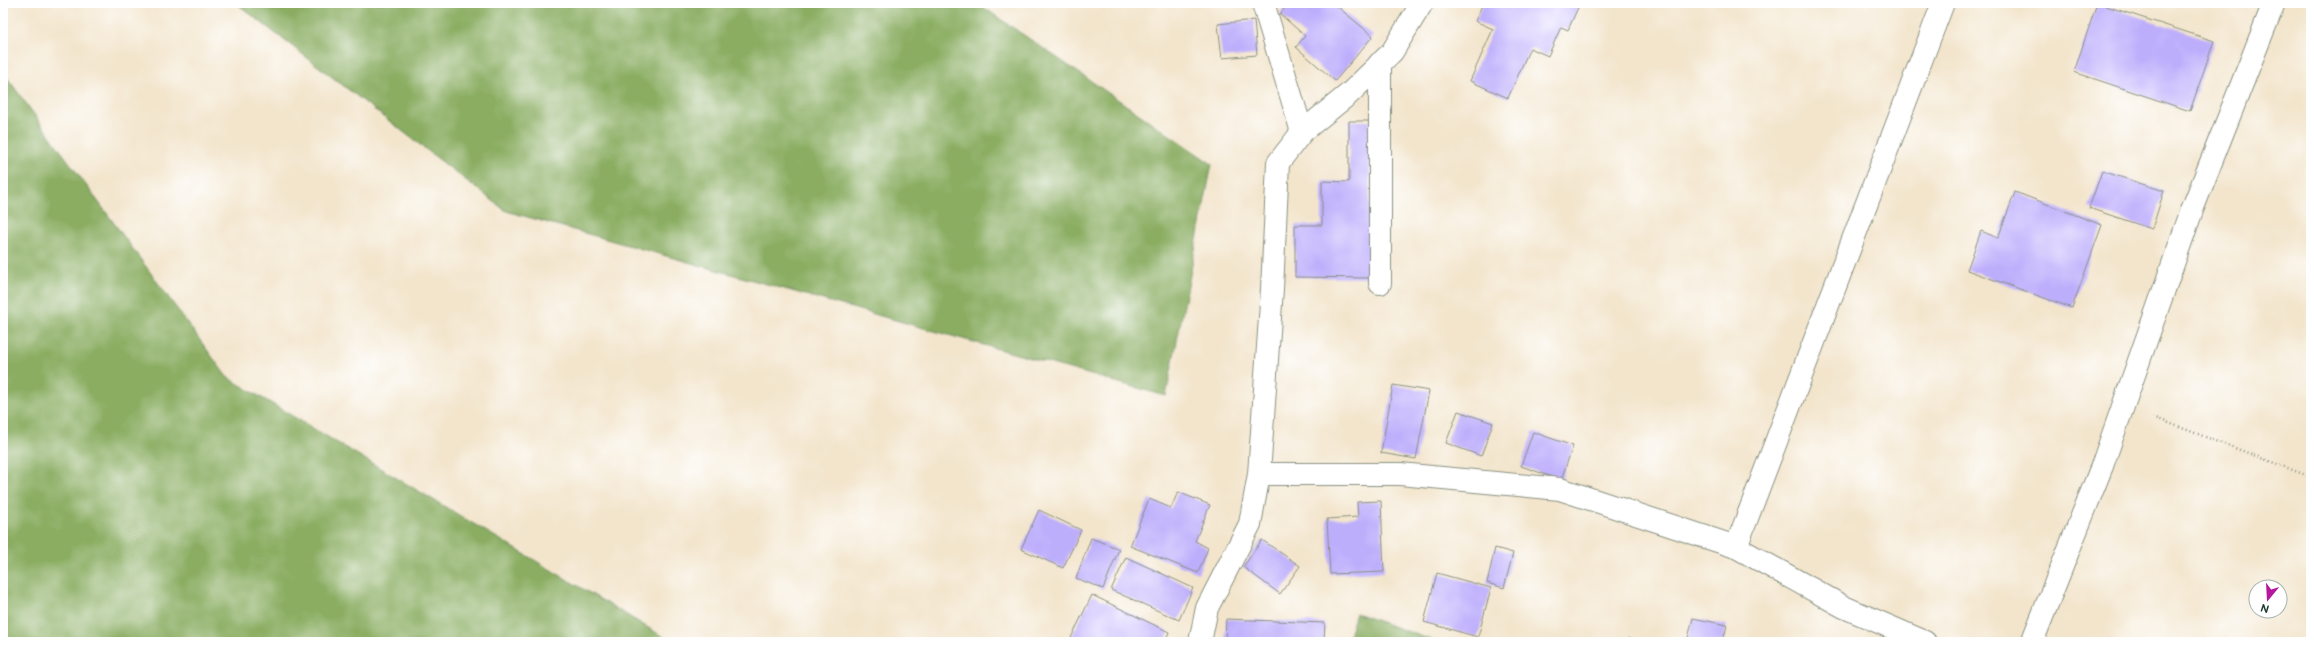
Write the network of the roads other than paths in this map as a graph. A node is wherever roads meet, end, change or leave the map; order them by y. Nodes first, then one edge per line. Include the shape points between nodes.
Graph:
1 (1263, 3) edge
2 (1422, 3) edge
3 (1943, 3) edge
4 (2274, 3) edge
5 (1380, 63) junction
6 (1302, 132) junction
7 (1380, 283) dead end
8 (1259, 474) junction
9 (1736, 547) junction
10 (1200, 642) edge
11 (1925, 642) edge
12 (2032, 642) edge

1 - 6 street
2 - 5 street via 1392,52
3 - 9 street
4 - 12 street via 2192,210 2123,406
5 - 6 street via 1350,93
5 - 7 street
6 - 8 street via 1278,163
8 - 9 street via 1400,474 1560,489
8 - 10 street via 1250,524 1208,608
9 - 11 street via 1844,607

